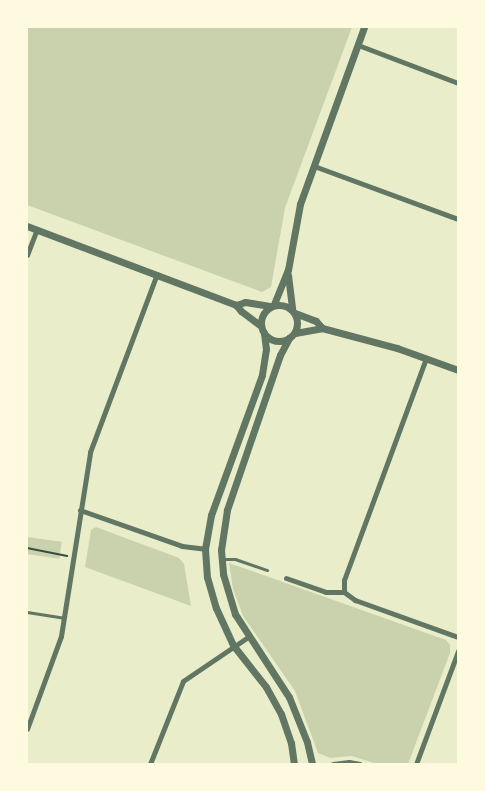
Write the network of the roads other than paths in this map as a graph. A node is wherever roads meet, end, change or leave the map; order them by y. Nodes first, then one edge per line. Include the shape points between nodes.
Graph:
1 (364, 27) edge
2 (358, 45) junction
3 (458, 83) edge
4 (314, 166) junction
5 (458, 219) edge
6 (27, 225) edge
7 (37, 229) junction
8 (27, 255) edge
9 (288, 270) junction
10 (157, 274) junction
11 (236, 304) junction
12 (272, 305) junction
13 (294, 311) junction
14 (322, 327) junction
15 (263, 330) junction
16 (292, 336) junction
17 (426, 358) junction
18 (458, 370) edge
19 (80, 510) junction
20 (206, 549) junction
21 (222, 559) junction
22 (267, 570) dead end
23 (286, 578) dead end
24 (344, 592) junction
25 (27, 612) edge
26 (64, 618) junction
27 (248, 637) junction
28 (458, 637) edge
29 (233, 645) junction
30 (458, 651) edge
31 (27, 729) edge
32 (150, 764) edge
33 (294, 764) edge
34 (312, 764) edge
35 (333, 764) edge
36 (360, 764) edge
37 (416, 764) edge

1 - 2 street
2 - 3 street
2 - 4 street
4 - 5 street
4 - 9 street via 297,218
6 - 7 street
7 - 8 street
7 - 10 street
9 - 12 street
9 - 13 street
10 - 11 street
10 - 19 street via 90,453
11 - 12 street
11 - 15 street
12 - 13 street
12 - 15 street via 263,314
13 - 14 street
13 - 16 street
14 - 16 street
14 - 17 street
15 - 16 street via 278,341
15 - 20 street via 266,349 262,375 216,496
16 - 21 street via 280,355 227,510
17 - 18 street
17 - 24 street via 344,580
19 - 20 street via 182,546
19 - 26 street
20 - 29 street via 210,587
21 - 22 lane via 235,559
21 - 27 street via 229,599
23 - 24 street via 326,592
24 - 28 street via 355,600
25 - 26 lane
26 - 31 street via 58,647
27 - 29 street
27 - 34 street via 289,697 308,742
29 - 32 street via 183,681
29 - 33 street via 266,687 281,714
30 - 37 street
35 - 36 street

